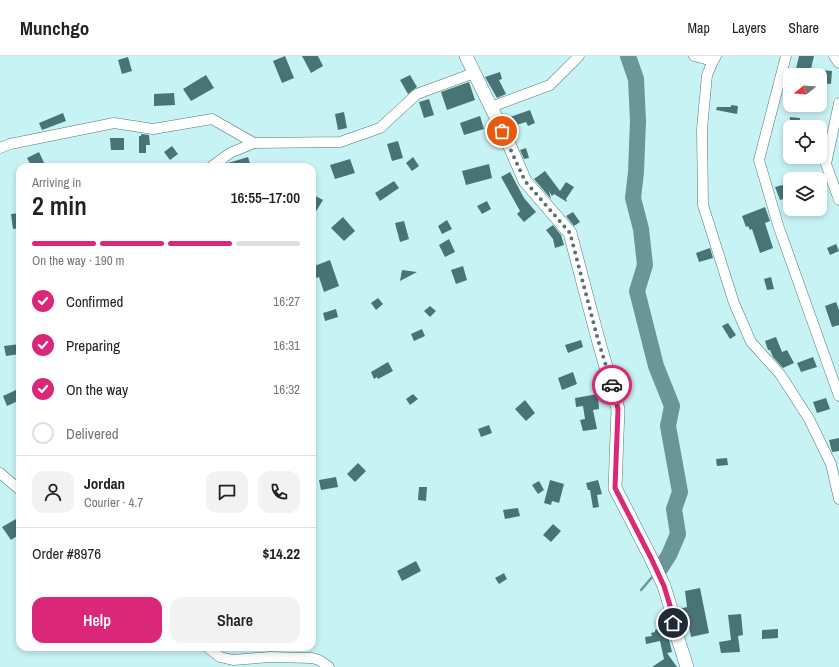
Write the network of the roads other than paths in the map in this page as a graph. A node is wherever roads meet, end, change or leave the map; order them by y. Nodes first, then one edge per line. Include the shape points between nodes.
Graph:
1 (466, 56) edge
2 (579, 56) edge
3 (694, 56) edge
4 (786, 56) edge
5 (834, 56) edge
6 (714, 58) edge
7 (839, 63) edge
8 (474, 73) junction
9 (839, 103) edge
10 (491, 107) junction
11 (254, 142) junction
12 (0, 148) edge
13 (216, 163) edge
14 (839, 200) edge
15 (839, 396) edge
16 (0, 473) edge
17 (16, 487) edge
18 (839, 499) edge
19 (212, 651) edge
20 (329, 667) edge
21 (687, 667) edge

1 - 8 street
2 - 10 street via 550,85
3 - 6 street
4 - 15 street via 759,160 779,228
5 - 7 street
6 - 18 street via 707,75 702,129 703,205 734,303 750,342 780,374 809,419 831,464
8 - 10 street
8 - 11 street via 417,94 380,128 340,142
9 - 14 street via 826,164
10 - 21 street via 525,181 570,233 618,409 615,488 664,586
11 - 12 street via 212,119 153,129 114,123
11 - 13 street via 230,153
16 - 17 street
19 - 20 street via 220,657 233,660 270,657 312,658

